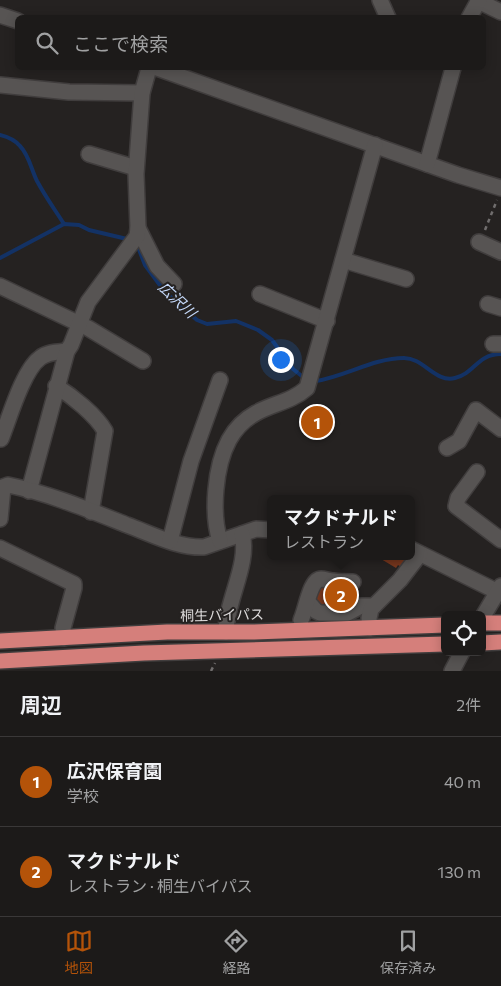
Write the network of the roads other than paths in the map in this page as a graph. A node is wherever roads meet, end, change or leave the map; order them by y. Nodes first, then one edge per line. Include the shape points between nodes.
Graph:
1 (380, 0) edge
2 (478, 0) edge
3 (501, 12) edge
4 (0, 15) edge
5 (387, 15) edge
6 (470, 15) edge
7 (15, 20) edge
8 (148, 70) edge
9 (163, 70) edge
10 (449, 70) edge
11 (0, 86) edge
12 (142, 93) junction
13 (375, 145) junction
14 (89, 154) dead end
15 (427, 164) junction
16 (136, 168) junction
17 (499, 194) edge
18 (138, 228) junction
19 (479, 242) road end
20 (501, 252) edge
21 (343, 260) junction
22 (406, 279) dead end
23 (174, 284) dead end
24 (0, 286) edge
25 (260, 294) dead end
26 (326, 321) junction
27 (79, 325) junction
28 (67, 351) junction
29 (143, 360) dead end
30 (220, 380) dead end
31 (56, 386) junction
32 (501, 429) edge
33 (1, 439) edge
34 (447, 448) dead end
35 (477, 472) dead end
36 (29, 491) junction
37 (91, 512) junction
38 (0, 519) edge
39 (267, 529) edge
40 (242, 534) junction
41 (501, 540) edge
42 (170, 541) junction
43 (220, 541) junction
44 (0, 548) edge
45 (416, 551) edge
46 (411, 560) edge
47 (353, 582) dead end
48 (499, 589) edge
49 (308, 602) junction
50 (374, 606) junction
51 (486, 611) edge
52 (302, 620) dead end
53 (486, 623) edge
54 (501, 623) edge
55 (441, 625) edge
56 (370, 628) junction
57 (226, 632) junction
58 (64, 638) junction
59 (0, 641) edge
60 (501, 642) edge
61 (486, 643) edge
62 (441, 644) edge
63 (460, 656) edge
64 (0, 660) edge
65 (452, 671) edge

1 - 5 street
2 - 3 street
2 - 6 street
4 - 7 street
8 - 12 street
9 - 13 street
10 - 15 street
11 - 12 street via 69,92
12 - 16 street
13 - 15 street
13 - 21 street
14 - 16 street
15 - 17 street
16 - 18 street
18 - 23 street via 157,266
18 - 27 street via 137,236 88,302
19 - 20 street
21 - 22 street
21 - 26 street
24 - 27 street
25 - 26 street
26 - 43 street via 307,388 297,397 256,413 229,439 222,456 215,502
27 - 28 street
27 - 29 street
28 - 31 street
28 - 33 street via 44,355 32,367
30 - 42 street via 191,461
31 - 36 street
31 - 37 street via 68,393 105,431
32 - 34 street via 476,410 459,441
35 - 41 street via 458,498 456,506
36 - 37 street
36 - 38 street via 5,485
37 - 42 street
39 - 40 street via 259,528
40 - 43 street
40 - 57 street via 244,551 228,611
42 - 43 street via 197,547
44 - 58 street via 74,584
45 - 48 street
46 - 50 street via 400,580
47 - 49 street via 318,579 312,585
48 - 51 street
49 - 50 street via 316,611 324,613
49 - 52 street
50 - 56 street via 369,618
53 - 54 highway
55 - 56 highway, 桐生バイパス
56 - 57 highway, 桐生バイパス
57 - 58 highway, 桐生バイパス
58 - 59 highway, 桐生バイパス
60 - 61 highway
62 - 64 highway
63 - 65 street

